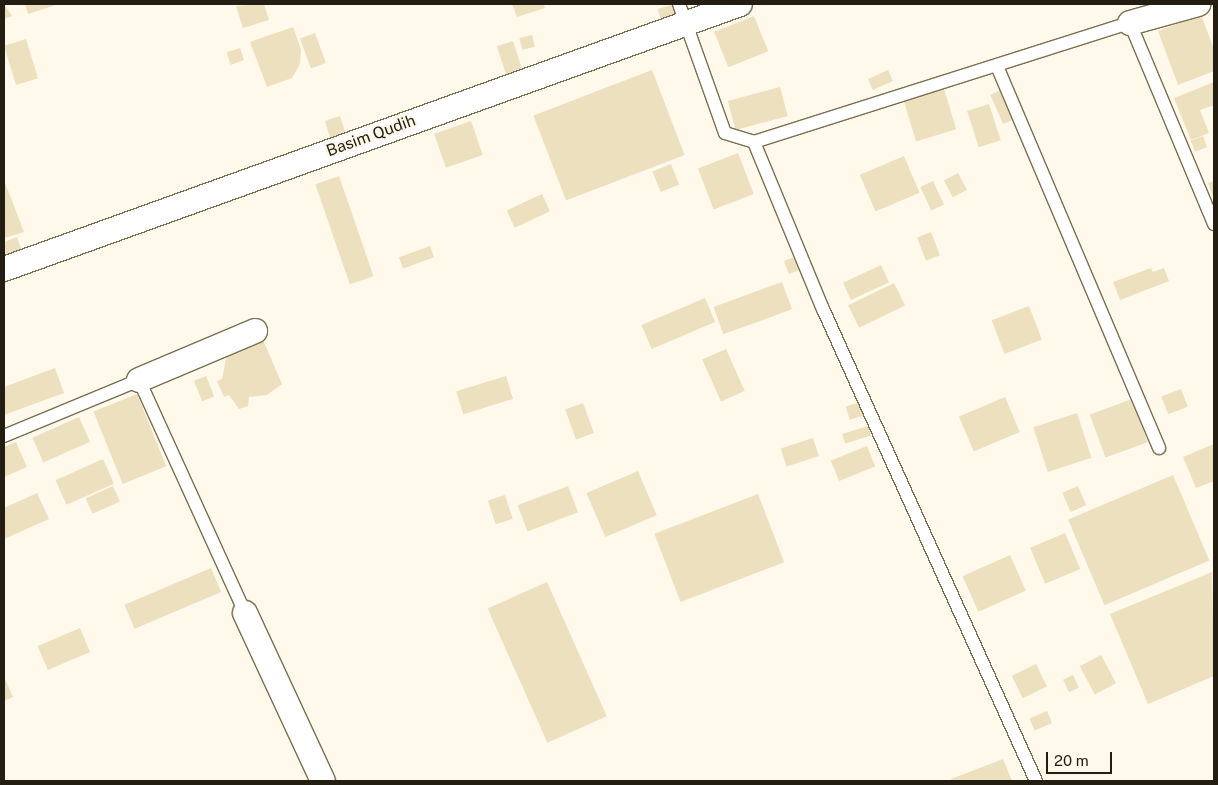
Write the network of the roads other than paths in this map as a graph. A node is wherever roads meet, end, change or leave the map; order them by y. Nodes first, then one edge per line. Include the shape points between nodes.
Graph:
1 (740, 4) edge
2 (1198, 4) edge
3 (684, 12) edge
4 (1130, 23) junction
5 (997, 66) junction
6 (754, 142) junction
7 (1214, 224) edge
8 (4, 269) edge
9 (255, 331) dead end
10 (139, 380) junction
11 (4, 436) edge
12 (1159, 448) dead end
13 (245, 614) joint
14 (323, 781) edge
15 (1036, 781) edge

1 - 3 street, Basim Qudih
2 - 4 street
3 - 6 lane via 725,133
3 - 8 street, Basim Qudih
4 - 5 lane
4 - 7 lane
5 - 6 lane
5 - 12 lane
6 - 15 lane via 823,309
9 - 10 street
10 - 11 lane
10 - 13 lane
13 - 14 street

